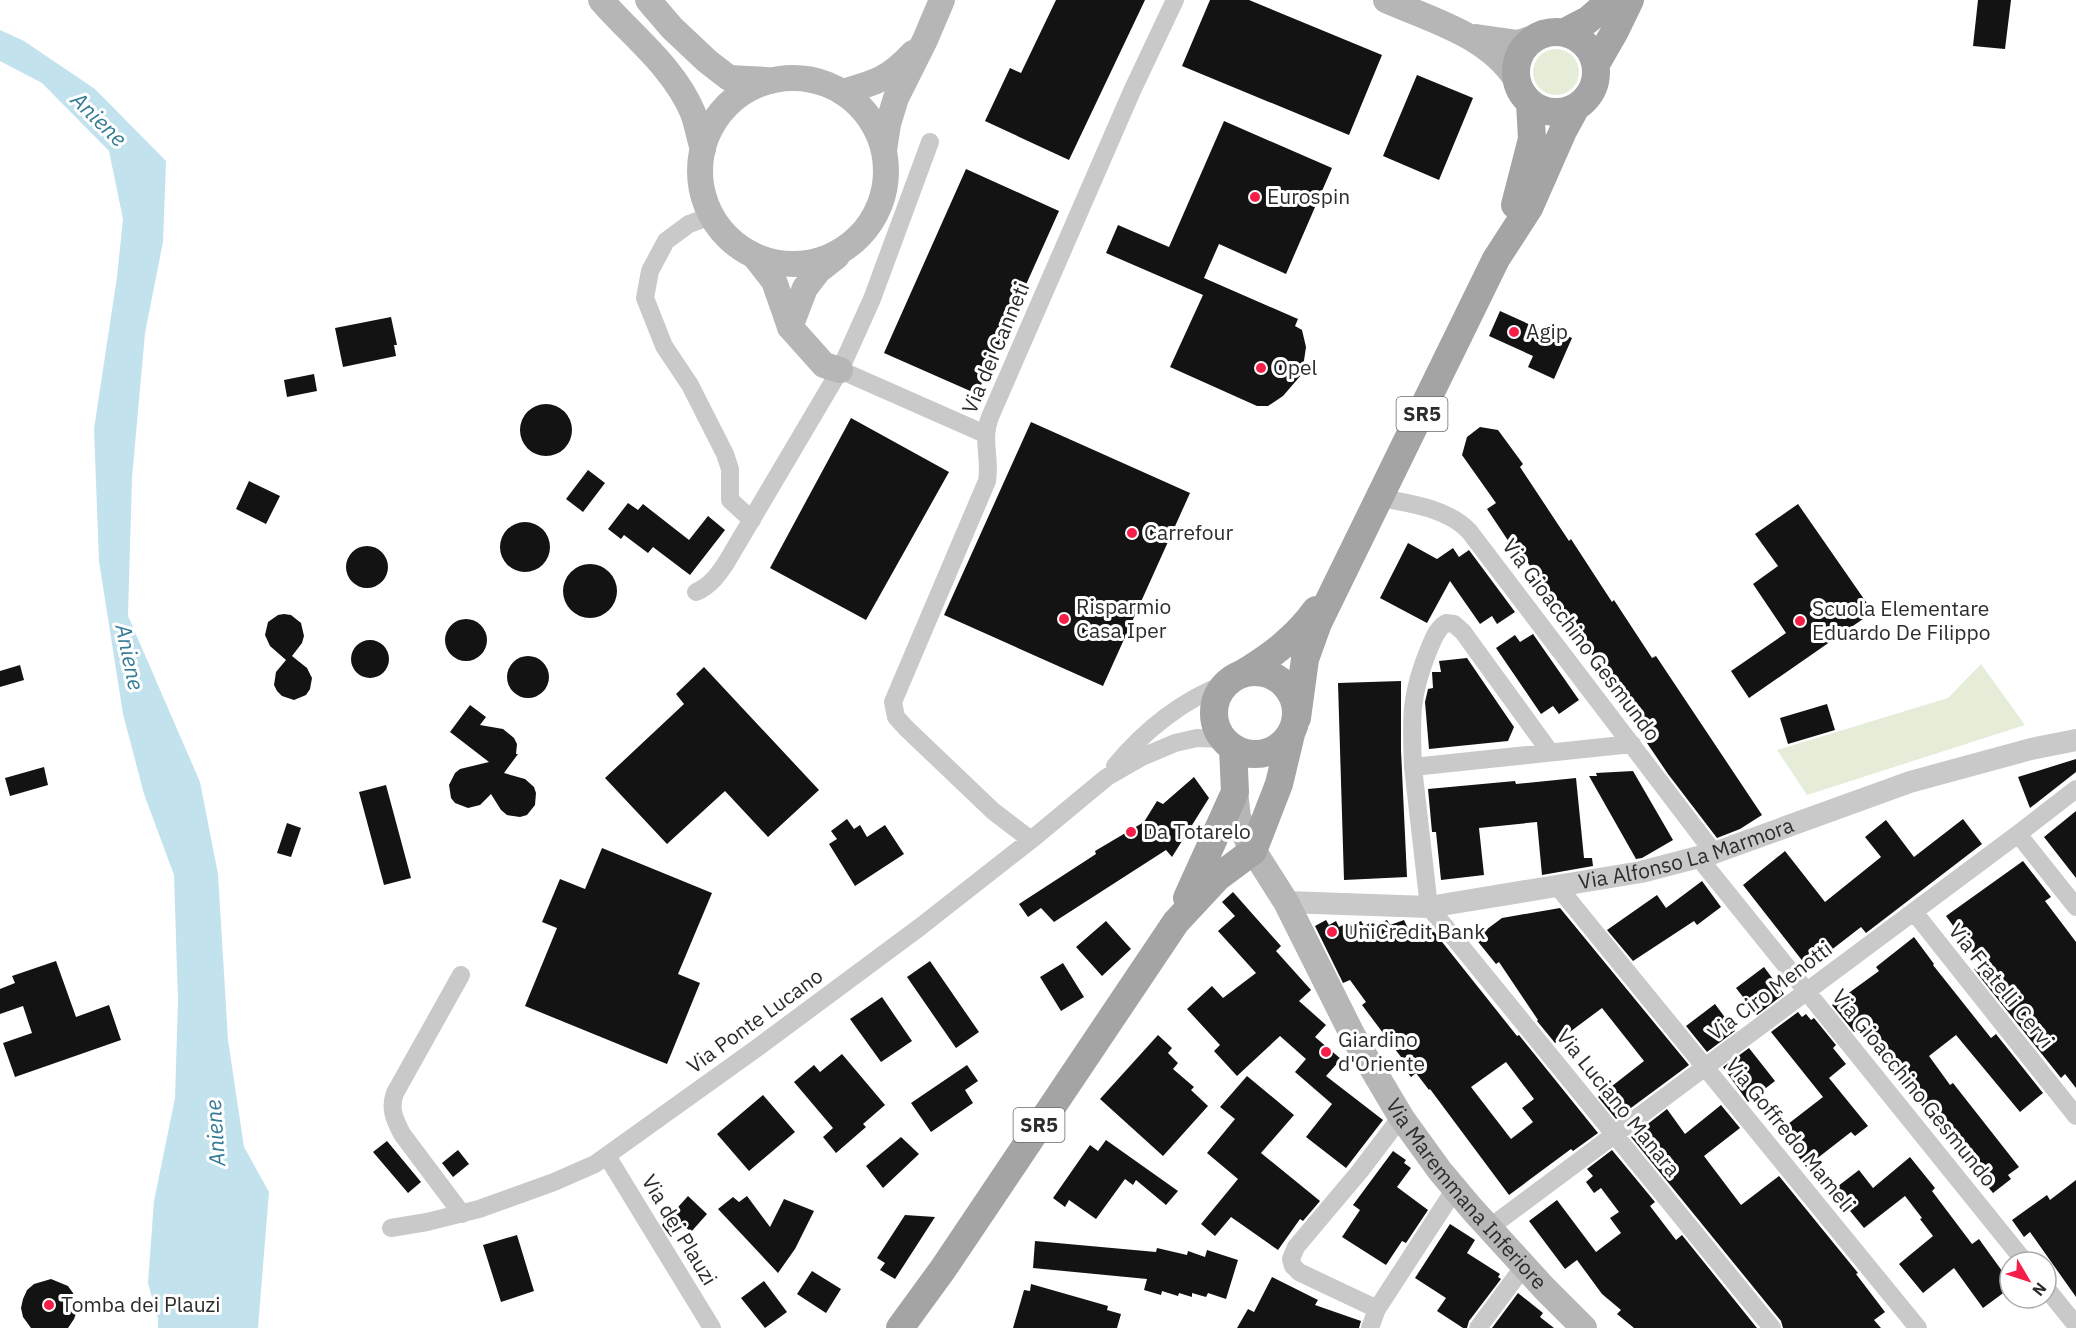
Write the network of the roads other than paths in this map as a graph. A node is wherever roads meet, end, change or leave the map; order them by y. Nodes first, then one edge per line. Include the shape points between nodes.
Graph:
1 (601, 0) edge
2 (648, 0) edge
3 (942, 0) edge
4 (1175, 0) edge
5 (1386, 0) edge
6 (1611, 0) edge
7 (1630, 0) edge
8 (1565, 32) junction
9 (1467, 35) junction
10 (1533, 38) junction
11 (925, 40) junction
12 (1596, 64) junction
13 (775, 80) junction
14 (1523, 91) junction
15 (842, 92) junction
16 (1576, 107) junction
17 (930, 142) dead end
18 (703, 149) junction
19 (884, 151) junction
20 (700, 220) junction
21 (848, 247) junction
22 (1503, 248) junction
23 (756, 258) junction
24 (790, 327) junction
25 (840, 370) junction
26 (985, 434) junction
27 (1381, 498) junction
28 (752, 520) junction
29 (1338, 579) junction
30 (696, 592) dead end
31 (1233, 679) junction
32 (1294, 726) junction
33 (2076, 740) edge
34 (1228, 744) junction
35 (1632, 744) junction
36 (1550, 752) junction
37 (1413, 767) junction
38 (1107, 777) junction
39 (2076, 789) edge
40 (1234, 792) junction
41 (2018, 834) junction
42 (1031, 840) junction
43 (1253, 851) junction
44 (1707, 856) junction
45 (1558, 886) junction
46 (1286, 902) junction
47 (1430, 907) junction
48 (2076, 907) edge
49 (1914, 912) junction
50 (1176, 922) junction
51 (461, 975) dead end
52 (1807, 992) junction
53 (1706, 1067) junction
54 (2076, 1116) edge
55 (1401, 1117) junction
56 (1615, 1135) junction
57 (607, 1156) junction
58 (1455, 1189) junction
59 (462, 1214) junction
60 (391, 1228) dead end
61 (1489, 1228) junction
62 (2015, 1250) edge
63 (1524, 1266) junction
64 (2058, 1303) edge
65 (1377, 1309) junction
66 (2076, 1325) edge
67 (712, 1328) edge
68 (900, 1328) edge
69 (1370, 1328) edge
70 (1478, 1328) edge
71 (1584, 1328) edge
72 (1772, 1328) edge
73 (1918, 1328) edge

1 - 18 main road via 675,81 693,114
2 - 13 main road via 706,61 729,78
3 - 11 main road
4 - 26 street, Via dei Canneti
5 - 9 main road
6 - 8 main road via 1588,20
7 - 12 main road
8 - 10 main road via 1554,31
8 - 12 main road via 1585,44
9 - 10 main road via 1518,43
9 - 14 main road via 1497,56
10 - 14 main road via 1517,60
11 - 15 main road via 882,80
11 - 19 main road via 896,98
12 - 16 main road via 1591,91
13 - 15 main road via 810,80
13 - 18 main road via 758,85 729,104 713,125
14 - 16 main road via 1544,111
14 - 22 main road via 1532,139
15 - 19 main road via 864,111 880,136
16 - 22 main road via 1529,208
17 - 25 street via 872,299
18 - 20 main road via 700,184 704,200
19 - 21 main road via 886,178 880,204 867,228
20 - 23 main road
20 - 28 street via 672,235 661,247 650,271 645,298 663,346 690,385 726,454 730,500
21 - 23 main road via 823,260 797,265
21 - 24 main road via 805,288
22 - 27 main road, SR5
23 - 24 main road via 774,281
24 - 25 main road via 824,365
25 - 26 street
25 - 28 street
26 - 42 street, Via dei Canneti via 987,481 893,702 897,717 906,728 977,797
27 - 29 main road, SR5
27 - 35 street, Via Gioacchino Gesmundo via 1437,511 1464,526
28 - 30 street via 717,575
29 - 31 main road via 1294,635 1268,658
29 - 32 main road via 1305,658
31 - 32 main road via 1254,672 1281,680 1293,697
31 - 34 main road via 1219,694 1214,717
31 - 38 street, Via Ponte Lucano via 1199,695 1167,717
32 - 34 main road via 1283,745 1271,752 1245,754
32 - 43 main road via 1279,784
33 - 44 street, Via Alfonso La Marmora via 1910,782
34 - 38 street, Via Ponte Lucano via 1197,738 1175,743
34 - 40 main road
35 - 36 street
35 - 44 street, Via Gioacchino Gesmundo
36 - 37 street
36 - 37 street via 1463,632 1446,623 1431,644 1414,690
37 - 47 street
38 - 42 street, Via Ponte Lucano
39 - 41 street, Via Ciro Menotti
40 - 43 main road, Via Maremmana Inferiore via 1241,825
40 - 50 main road
41 - 48 street
41 - 49 street, Via Ciro Menotti
42 - 57 street, Via Ponte Lucano via 920,927
43 - 46 main road, Via Maremmana Inferiore
43 - 50 main road via 1213,882
44 - 45 street, Via Alfonso La Marmora
44 - 52 street, Via Gioacchino Gesmundo
45 - 47 street, Via Alfonso La Marmora
45 - 53 street, Via Goffredo Mameli
46 - 47 street, Via Alfonso La Marmora
46 - 55 main road, Via Maremmana Inferiore via 1353,1036
47 - 56 street, Via Luciano Manara
49 - 52 street, Via Ciro Menotti
49 - 54 street, Via Fratelli Cervi
50 - 68 main road, SR5
51 - 59 street via 392,1105 402,1134
52 - 53 street, Via Ciro Menotti
52 - 62 street, Via Gioacchino Gesmundo
53 - 56 street, Via Ciro Menotti
53 - 73 street, Via Goffredo Mameli
55 - 58 main road, Via Maremmana Inferiore
55 - 65 street via 1296,1247 1291,1259 1299,1272
56 - 61 street, Via Ciro Menotti
56 - 72 street, Via Luciano Manara
57 - 59 street, Via Ponte Lucano via 554,1182
57 - 67 street, Via dei Plauzi
58 - 61 main road, Via Maremmana Inferiore
58 - 65 street
59 - 60 street, Via Ponte Lucano
61 - 63 main road, Via Maremmana Inferiore
63 - 70 street
63 - 71 main road, Via Maremmana Inferiore
64 - 66 street
65 - 69 street

